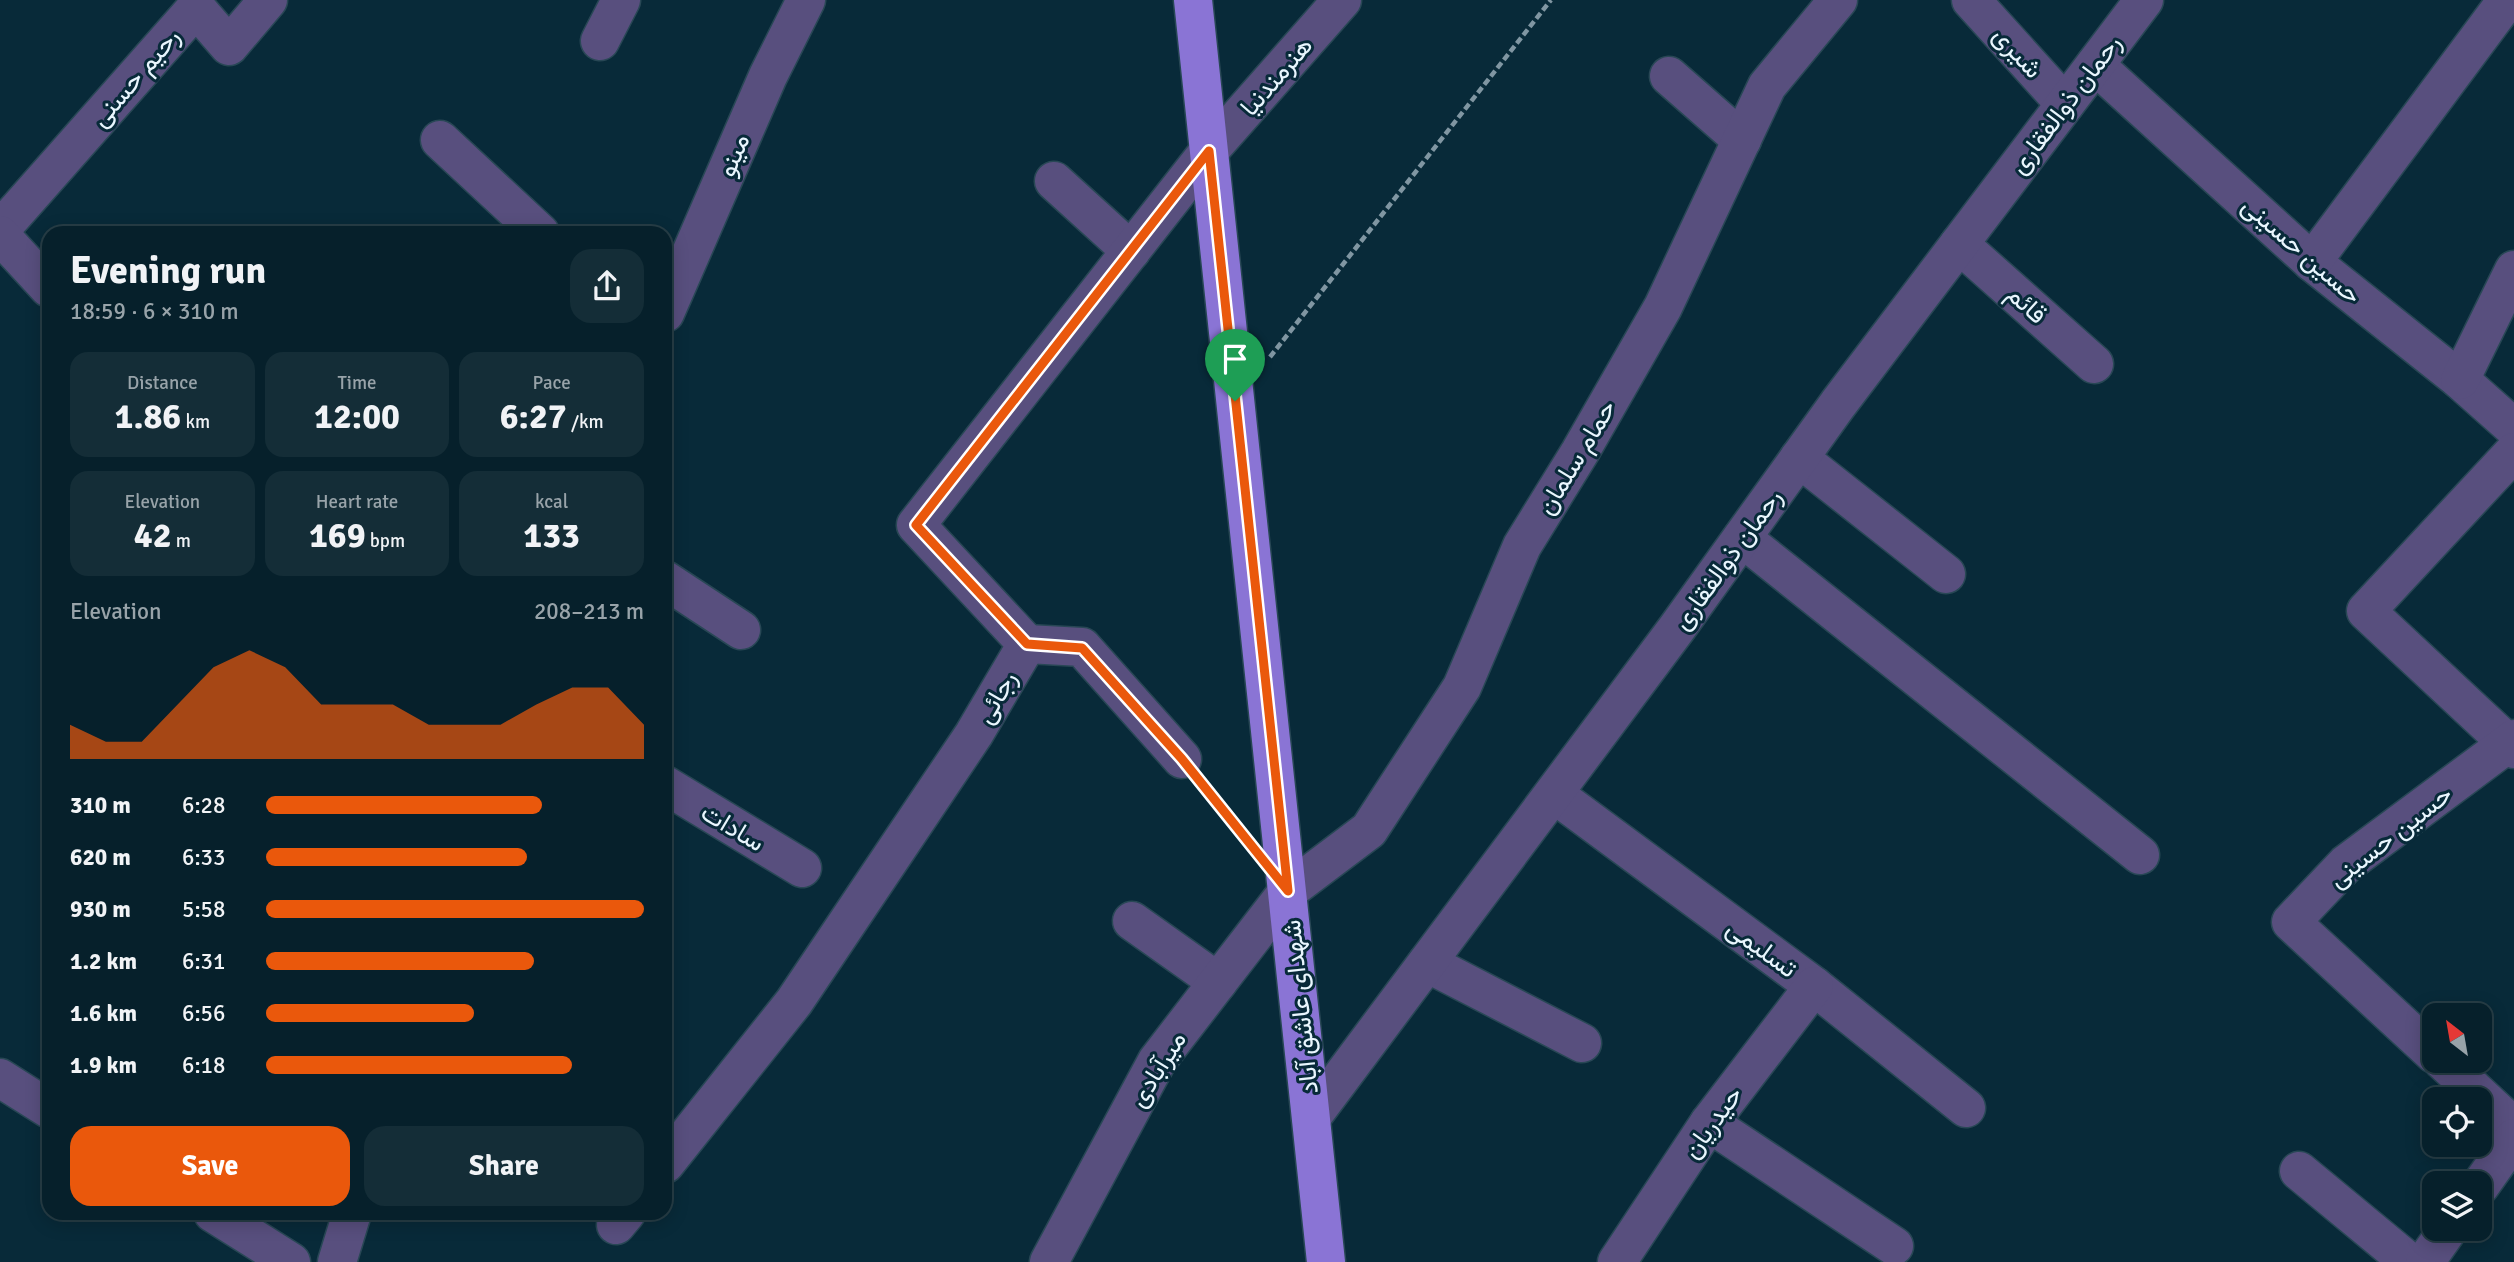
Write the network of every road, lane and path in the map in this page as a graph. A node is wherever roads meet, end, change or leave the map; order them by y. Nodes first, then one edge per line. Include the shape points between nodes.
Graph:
1 (268, 0) edge
2 (621, 0) edge
3 (806, 0) edge
4 (1193, 0) edge
5 (1342, 0) edge
6 (1550, 0) edge
7 (1838, 0) edge
8 (1971, 0) edge
9 (2144, 0) edge
10 (2507, 0) edge
11 (600, 41) dead end
12 (2095, 65) junction
13 (1670, 76) dead end
14 (2065, 104) junction
15 (1742, 139) junction
16 (440, 140) dead end
17 (1209, 151) junction
18 (1054, 181) dead end
19 (501, 220) edge
20 (519, 226) edge
21 (0, 232) edge
22 (1959, 244) junction
23 (1131, 251) junction
24 (2312, 262) junction
25 (2514, 270) edge
26 (42, 280) edge
27 (672, 297) edge
28 (2094, 364) dead end
29 (2460, 380) junction
30 (1235, 401) junction
31 (2514, 428) edge
32 (2514, 452) edge
33 (1799, 458) junction
34 (1742, 538) junction
35 (1946, 574) dead end
36 (672, 585) edge
37 (741, 630) dead end
38 (1027, 644) junction
39 (2513, 744) edge
40 (1182, 759) joint
41 (672, 789) edge
42 (1554, 794) junction
43 (1248, 840) dead end
44 (2140, 855) dead end
45 (802, 868) dead end
46 (1288, 891) junction
47 (1132, 920) dead end
48 (1427, 963) junction
49 (1218, 982) junction
50 (1814, 986) junction
51 (1582, 1043) dead end
52 (2422, 1043) edge
53 (2456, 1073) edge
54 (0, 1078) edge
55 (42, 1105) edge
56 (1966, 1108) dead end
57 (1311, 1118) junction
58 (1709, 1123) junction
59 (2514, 1127) edge
60 (2514, 1138) edge
61 (672, 1155) edge
62 (2299, 1171) dead end
63 (2491, 1171) edge
64 (224, 1220) edge
65 (343, 1220) edge
66 (2440, 1241) edge
67 (1894, 1246) dead end
68 (290, 1262) edge
69 (337, 1262) edge
70 (1049, 1262) edge
71 (1326, 1262) edge
72 (1617, 1262) edge
73 (2409, 1262) edge
74 (2425, 1262) edge

1 - 21 street, رحیم حسنی via 229,46 196,8
2 - 11 street
3 - 27 street, مینو
4 - 17 main road, شهدای عاشق آباد
5 - 17 street, هنرمندنیا
6 - 30 path
7 - 15 street, حمام سلمان via 1767,86
8 - 14 street, شیری
9 - 12 street, رحمان ذوالفقاری
10 - 24 street
12 - 14 street, رحمان ذوالفقاری
12 - 24 street, حسین حسینی
13 - 15 street
14 - 22 street, رحمان ذوالفقاری
15 - 46 street, حمام سلمان via 1663,307 1522,546 1462,687 1369,830
16 - 19 street
17 - 23 street, رجائی
17 - 30 main road, شهدای عاشق آباد
18 - 23 street
19 - 20 street
21 - 26 street
22 - 28 street, قائم
22 - 33 street, رحمان ذوالفقاری
23 - 38 street, رجائی via 916,525
24 - 29 street, حسین حسینی
25 - 29 street
29 - 31 street, حسین حسینی
30 - 46 main road, شهدای عاشق آباد
32 - 39 street via 2366,611
33 - 34 street, رحمان ذوالفقاری
33 - 35 street
34 - 42 street, رحمان ذوالفقاری
34 - 44 street
36 - 37 street
38 - 40 street via 1082,648
38 - 61 street, رجائی via 974,734 794,1002
39 - 52 street, حسین حسینی via 2346,864 2291,922
40 - 43 path
41 - 45 street, سادات
42 - 48 street, رحمان ذوالفقاری
42 - 50 street, تسلیمی
46 - 49 street, میرآبادی
46 - 57 main road, شهدای عاشق آباد
47 - 49 street
48 - 51 street
48 - 57 street, رحمان ذوالفقاری
49 - 70 street, میرآبادی via 1157,1061
50 - 56 street, تسلیمی
50 - 58 street, حیدریان
53 - 59 street
54 - 55 street
57 - 71 main road, شهدای عاشق آباد
58 - 67 street
58 - 72 street, حیدریان
60 - 63 street
62 - 73 street
64 - 68 street
65 - 69 street
66 - 74 street

